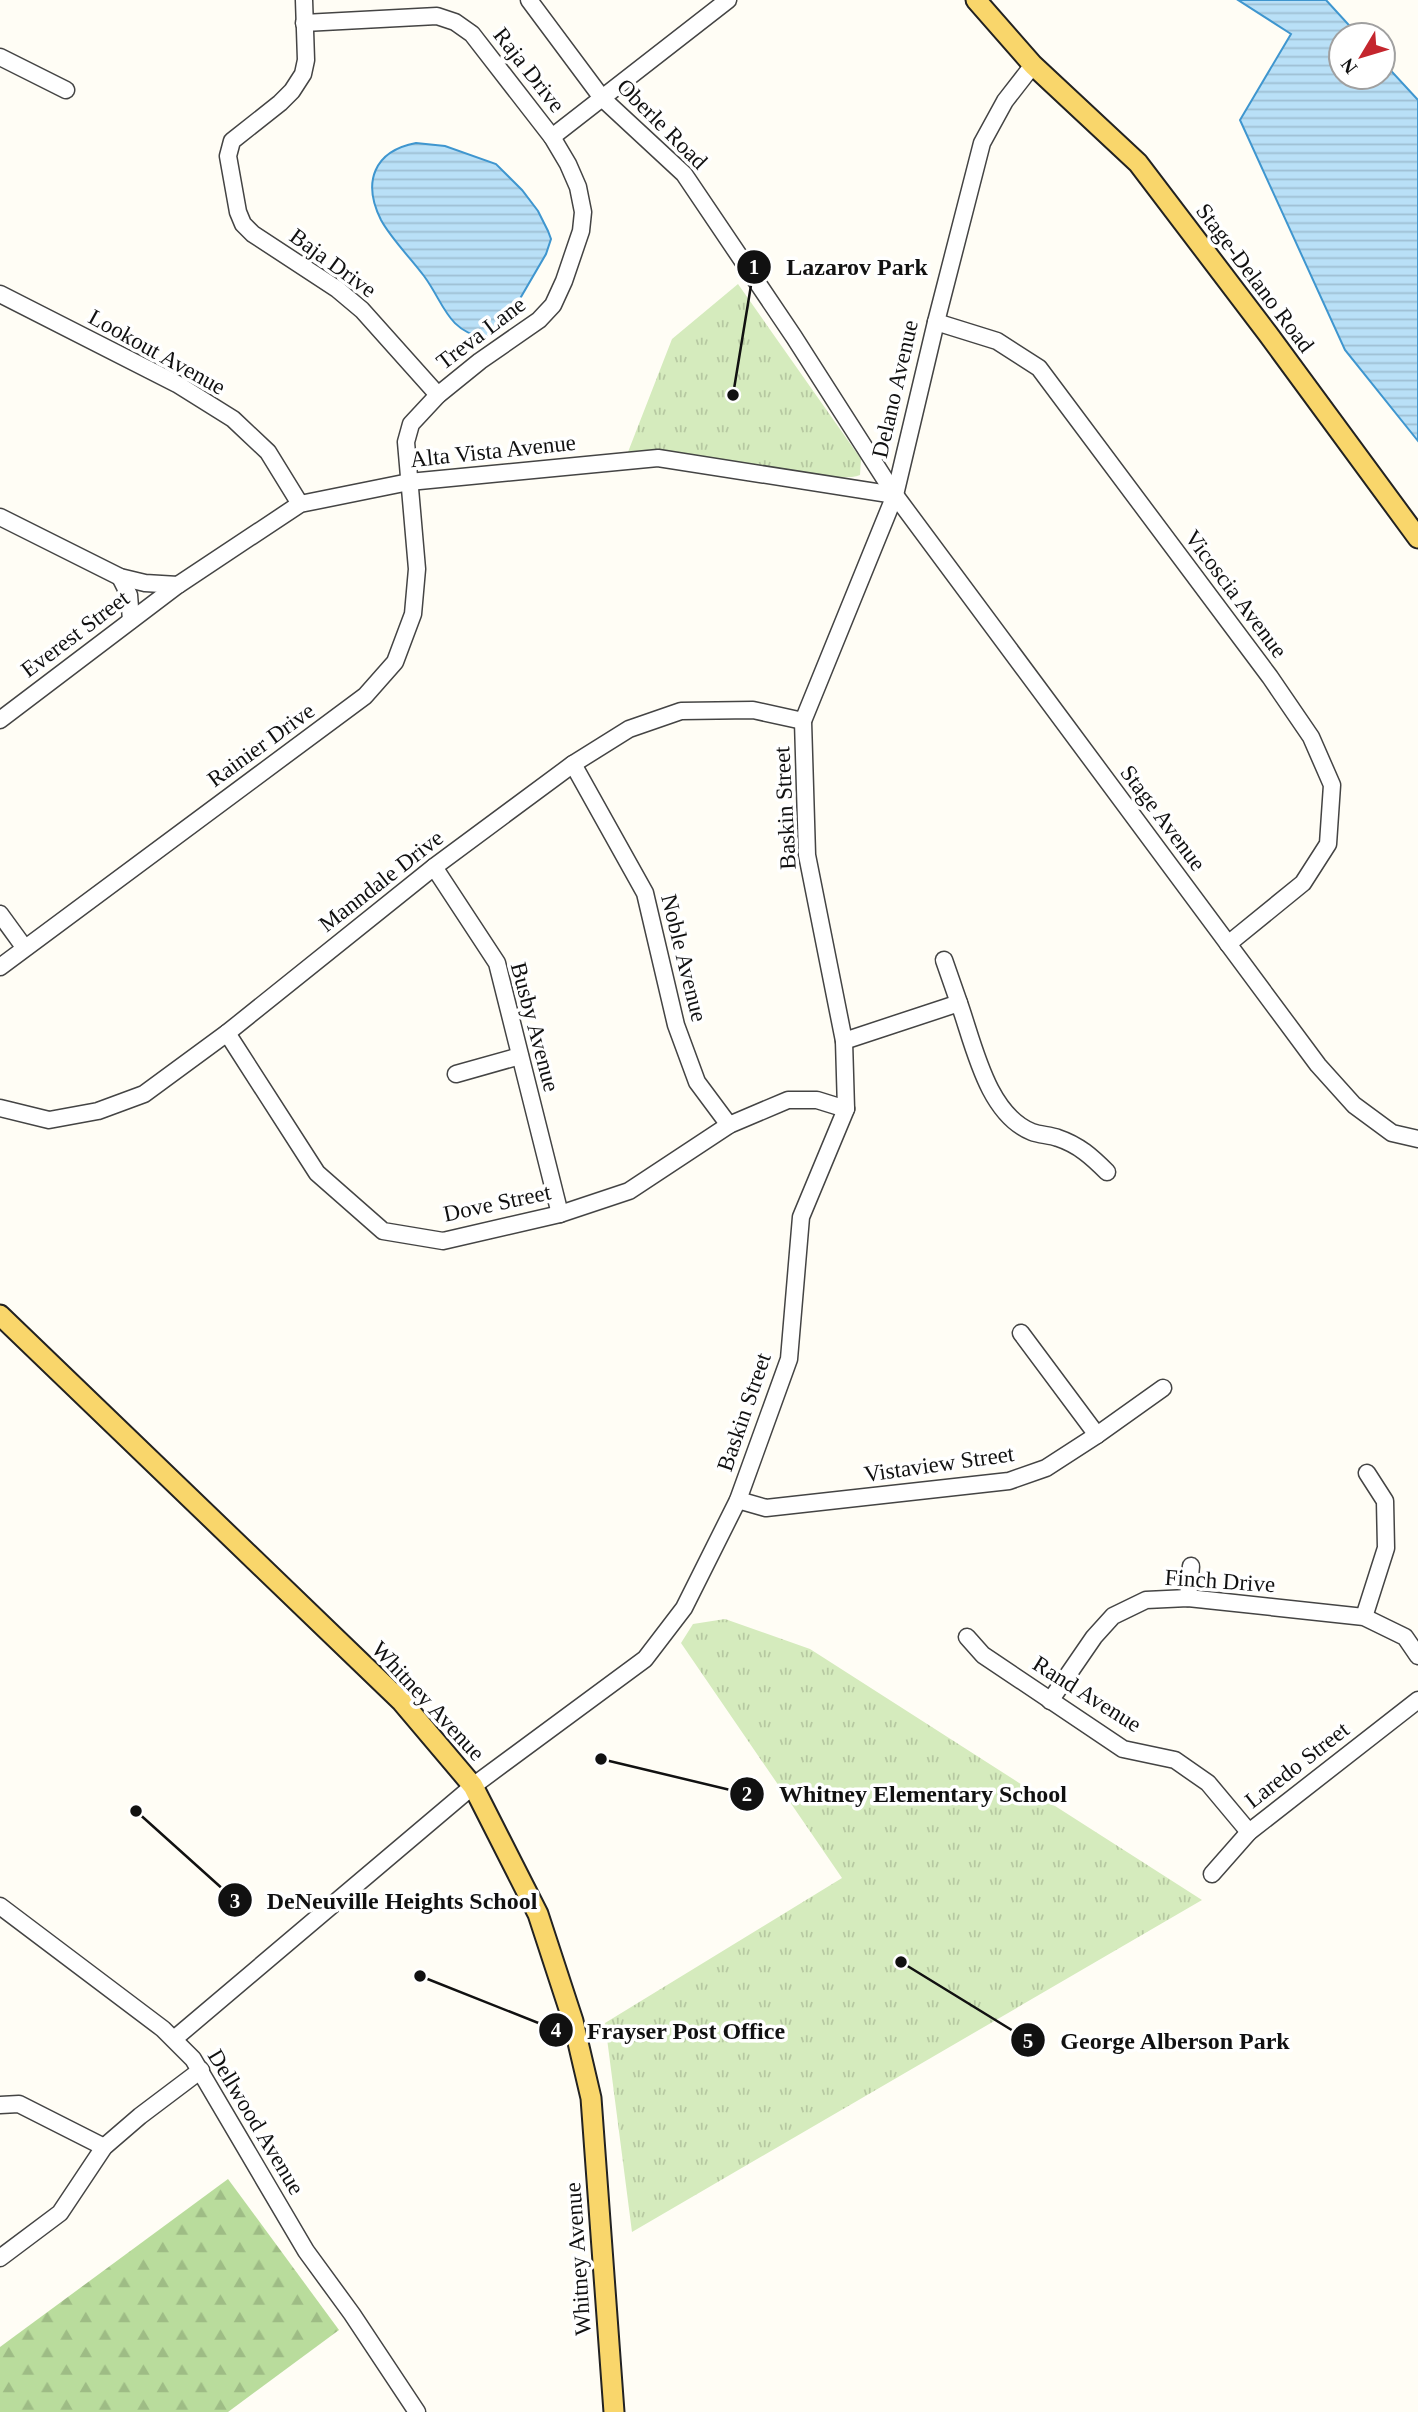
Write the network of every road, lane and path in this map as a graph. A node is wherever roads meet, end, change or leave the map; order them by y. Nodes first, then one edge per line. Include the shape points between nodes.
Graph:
1 (303, 0) edge
2 (529, 0) edge
3 (728, 0) edge
4 (976, 0) edge
5 (706, 6) edge
6 (304, 23) junction
7 (0, 57) edge
8 (1032, 65) junction
9 (66, 90) dead end
10 (602, 98) junction
11 (552, 137) junction
12 (0, 294) edge
13 (936, 322) junction
14 (438, 396) junction
15 (409, 482) junction
16 (895, 495) junction
17 (300, 504) junction
18 (0, 517) edge
19 (1418, 538) edge
20 (120, 577) junction
21 (178, 585) junction
22 (131, 620) junction
23 (0, 720) edge
24 (803, 721) junction
25 (573, 764) junction
26 (434, 867) junction
27 (0, 914) edge
28 (1228, 944) junction
29 (24, 947) junction
30 (944, 960) dead end
31 (0, 967) edge
32 (959, 1003) junction
33 (227, 1033) junction
34 (845, 1041) junction
35 (520, 1056) junction
36 (456, 1074) dead end
37 (0, 1108) edge
38 (846, 1109) junction
39 (729, 1125) junction
40 (1418, 1139) edge
41 (1107, 1171) dead end
42 (560, 1213) junction
43 (0, 1315) edge
44 (1021, 1333) dead end
45 (1163, 1388) dead end
46 (1097, 1435) junction
47 (1367, 1473) dead end
48 (738, 1500) junction
49 (1191, 1566) dead end
50 (1188, 1598) junction
51 (1364, 1617) junction
52 (967, 1637) dead end
53 (1418, 1656) edge
54 (1418, 1700) edge
55 (1050, 1701) junction
56 (473, 1786) junction
57 (1249, 1832) junction
58 (1212, 1874) dead end
59 (0, 1906) edge
60 (174, 2039) junction
61 (201, 2070) junction
62 (0, 2105) edge
63 (104, 2147) junction
64 (0, 2258) edge
65 (417, 2412) edge
66 (614, 2412) edge

1 - 6 street
2 - 10 street, Oberle Road
3 - 5 street
4 - 8 main road
5 - 10 street
6 - 11 street, Raja Drive via 420,16 455,22 485,48
6 - 14 street, Baja Drive via 303,74 292,91 232,141 228,156 238,212 253,234 362,310
7 - 9 street
8 - 13 street, Delano Avenue via 982,143
8 - 19 main road, Stage-Delano Road via 1138,163
10 - 11 street
10 - 16 street, Oberle Road via 684,174
11 - 14 street, Treva Lane via 578,187 583,212 564,281 553,305 539,320
12 - 17 street, Lookout Avenue via 177,384 233,419 268,452
13 - 16 street, Delano Avenue
13 - 28 street, Vicoscia Avenue via 997,341 1039,368 1311,737 1332,785 1328,844 1303,883
14 - 15 street, Treva Lane via 411,424 406,442
15 - 16 street, Alta Vista Avenue via 658,458
15 - 17 street, Alta Vista Avenue
15 - 29 street, Rainier Drive via 416,580 413,614 395,663 365,696
16 - 24 street, Baskin Street
16 - 28 street, Stage Avenue
17 - 21 street, Alta Vista Avenue
18 - 20 street
20 - 21 street
20 - 22 street via 129,595
21 - 22 street, Everest Street
22 - 23 street, Everest Street
24 - 25 street, Manndale Drive via 753,710 681,712 629,729
24 - 34 street, Baskin Street via 807,855
25 - 26 street, Manndale Drive
25 - 39 street, Noble Avenue via 645,893 676,1025 697,1082
26 - 33 street, Manndale Drive
26 - 35 street, Busby Avenue via 497,963
27 - 29 street
28 - 40 street, Stage Avenue via 1318,1065 1354,1105 1392,1133
29 - 31 street, Rainier Drive
30 - 32 street
32 - 34 street
32 - 41 street via 990,1090 1007,1116 1031,1132 1084,1149
33 - 37 street, Manndale Drive via 144,1094 98,1111 49,1120
33 - 42 street, Dove Street via 317,1173 383,1231 443,1241
34 - 38 street, Baskin Street
35 - 36 street
35 - 42 street, Busby Avenue
38 - 39 street, Dove Street via 817,1100 788,1100
38 - 48 street, Baskin Street via 801,1217 789,1359
39 - 42 street, Dove Street via 629,1191
43 - 56 main road, Whitney Avenue via 402,1702
44 - 46 street
45 - 46 street, Vistaview Street
46 - 48 street, Vistaview Street via 1046,1468 1009,1481 766,1508
47 - 51 street via 1385,1501 1386,1548
48 - 56 street, Baskin Street via 684,1608 645,1659
49 - 50 street
50 - 51 street, Finch Drive
50 - 55 street, Finch Drive via 1146,1600 1113,1616
51 - 53 street, Finch Drive via 1405,1637
52 - 55 street, Rand Avenue via 983,1655
54 - 57 street, Laredo Street
55 - 57 street, Rand Avenue via 1124,1749 1175,1760 1208,1783
56 - 60 street, Baskin Street
56 - 66 main road, Whitney Avenue via 538,1914 573,2021 591,2098
57 - 58 street, Laredo Street
59 - 60 street, Dellwood Avenue
60 - 61 street, Dellwood Avenue
61 - 63 street
61 - 65 street, Dellwood Avenue via 306,2251
62 - 63 street via 19,2104
63 - 64 street via 60,2213

